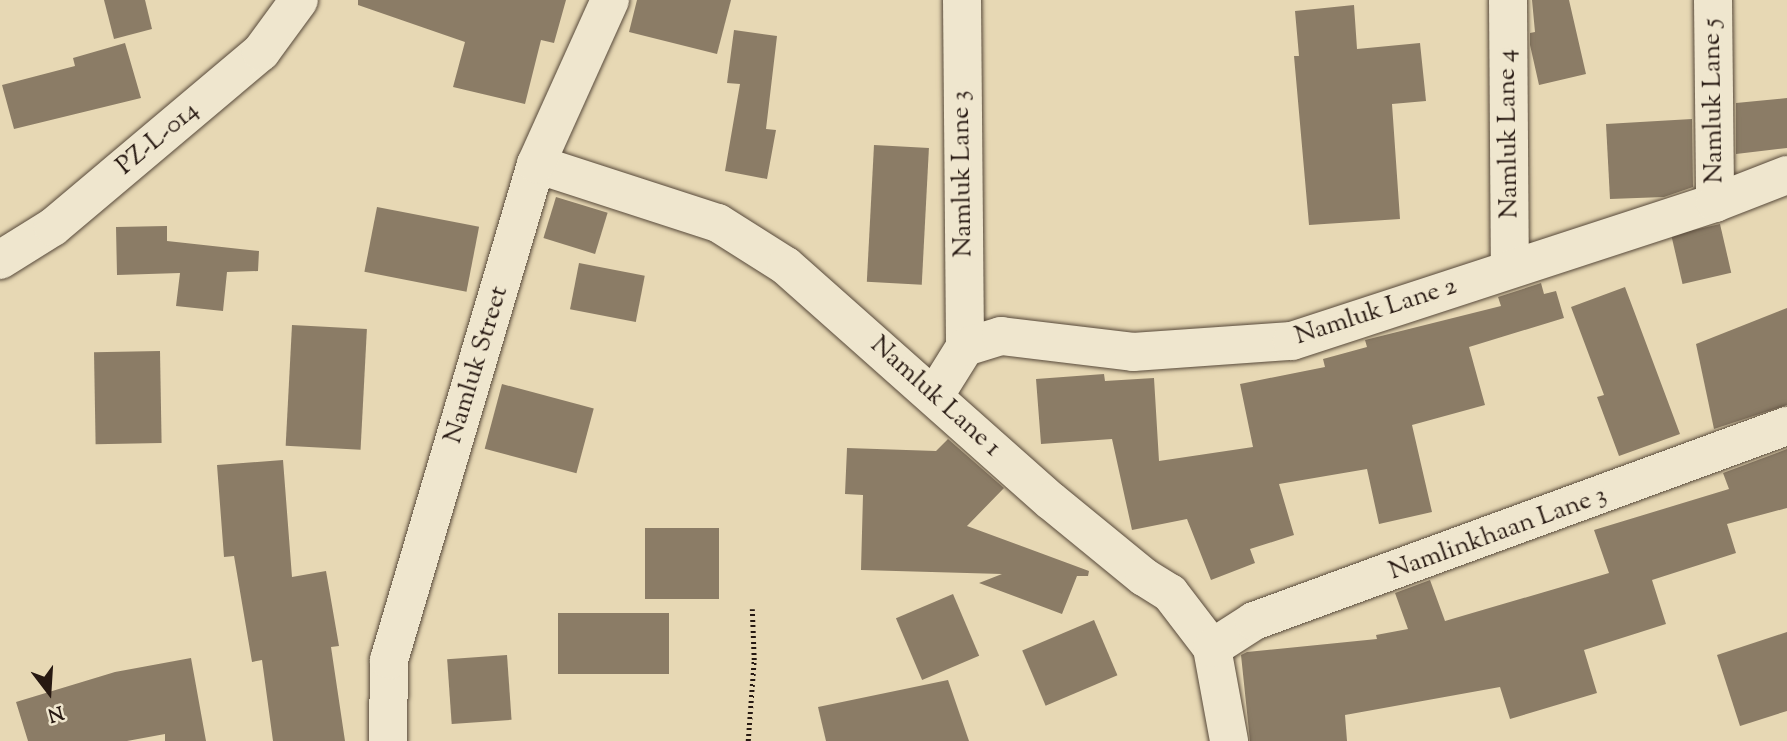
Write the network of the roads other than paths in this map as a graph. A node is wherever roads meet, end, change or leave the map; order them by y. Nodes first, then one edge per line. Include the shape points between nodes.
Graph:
1 (299, 0) edge
2 (610, 0) edge
3 (962, 0) edge
4 (1508, 0) edge
5 (1713, 0) edge
6 (536, 164) junction
7 (1787, 175) edge
8 (1715, 203) junction
9 (0, 260) edge
10 (1510, 269) junction
11 (965, 348) junction
12 (935, 395) junction
13 (1787, 426) edge
14 (1212, 648) junction
15 (388, 741) edge
16 (1229, 741) edge

1 - 9 street, PZ-L-014 via 261,52 53,228
2 - 6 street, Namluk Street
3 - 11 street, Namluk Lane 3
4 - 10 street, Namluk Lane 4
5 - 8 street, Namluk Lane 5
6 - 12 street, Namluk Lane 1 via 718,223 786,266
6 - 15 street, Namluk Street via 389,660
7 - 8 street, Namluk Lane 2
8 - 10 street, Namluk Lane 2
10 - 11 street, Namluk Lane 2 via 1292,341 1133,352 1002,336
11 - 12 street
12 - 14 street, Namluk Lane 1 via 1051,501 1144,578 1170,593
13 - 14 street, Namlinkhaan Lane 3 via 1254,621
14 - 16 street, Namluk Lane 1

